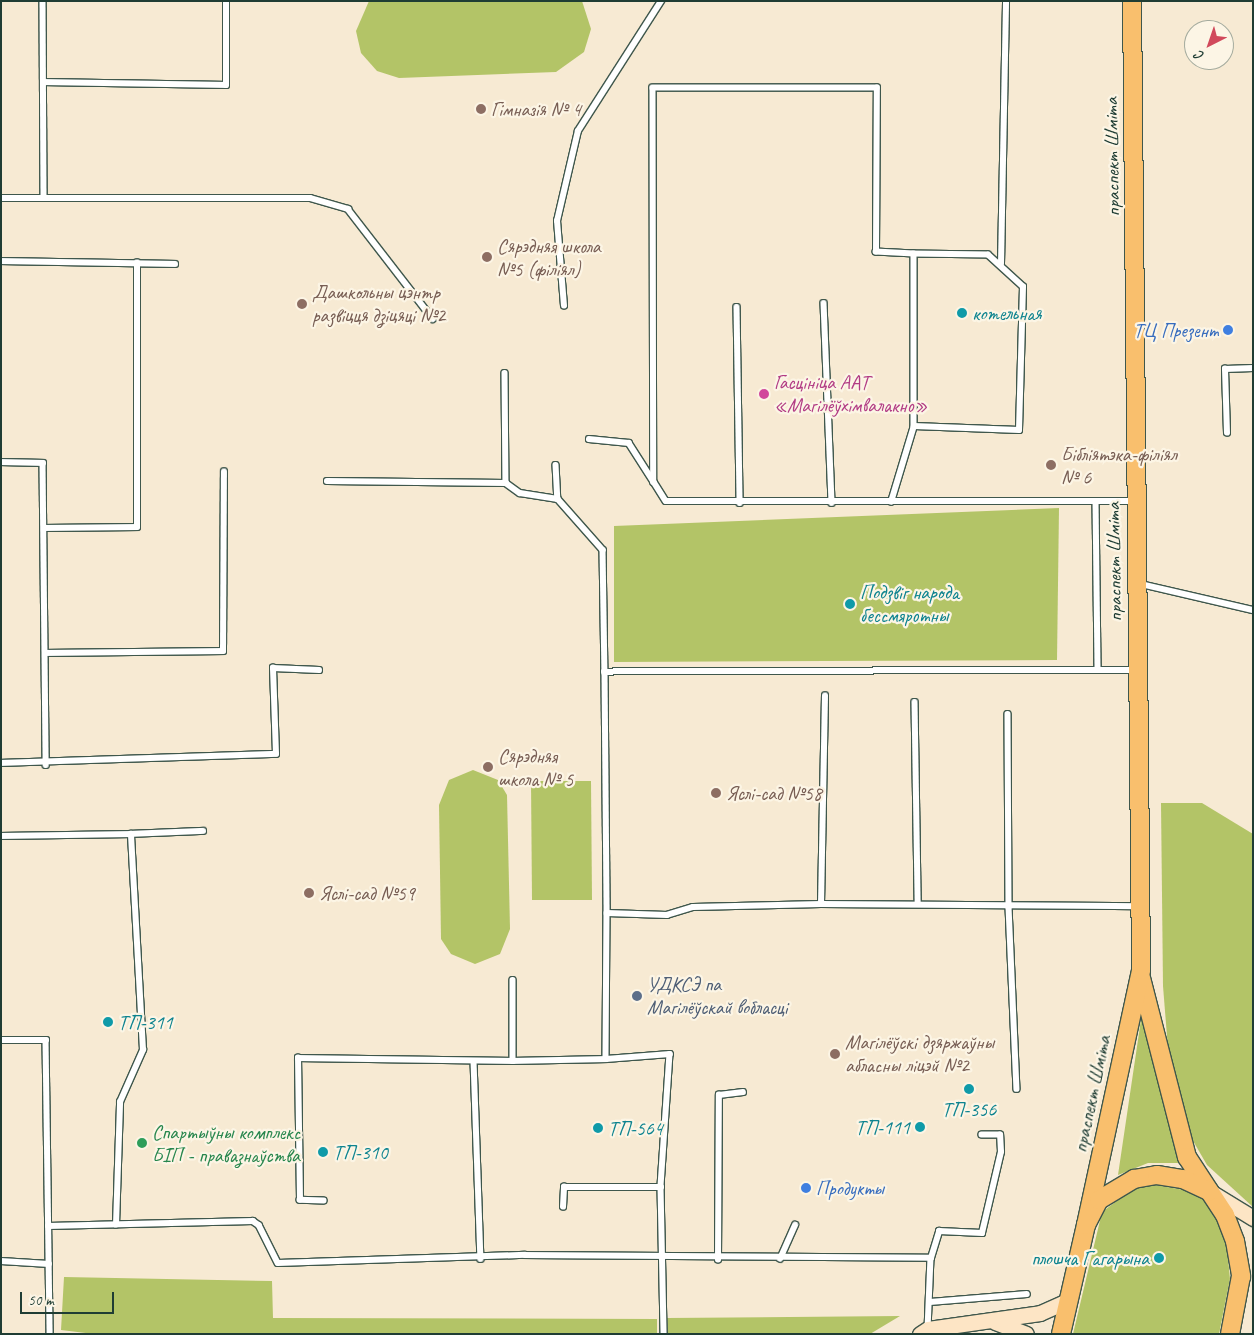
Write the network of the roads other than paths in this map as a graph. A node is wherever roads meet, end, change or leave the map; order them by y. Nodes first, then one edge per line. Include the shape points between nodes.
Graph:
1 (43, 1) edge
2 (226, 1) edge
3 (661, 1) edge
4 (1006, 1) edge
5 (1132, 1) edge
6 (44, 82) junction
7 (1, 198) edge
8 (44, 198) junction
9 (914, 254) junction
10 (1, 262) edge
11 (137, 263) junction
12 (175, 264) dead end
13 (1001, 264) junction
14 (824, 303) dead end
15 (564, 306) dead end
16 (737, 307) dead end
17 (433, 319) dead end
18 (1253, 368) edge
19 (505, 373) dead end
20 (914, 426) junction
21 (1227, 433) dead end
22 (589, 439) dead end
23 (1, 462) edge
24 (556, 464) dead end
25 (224, 472) dead end
26 (327, 481) dead end
27 (654, 482) junction
28 (506, 483) junction
29 (558, 499) junction
30 (1096, 501) junction
31 (1135, 501) junction
32 (891, 502) junction
33 (740, 503) junction
34 (832, 503) junction
35 (45, 528) junction
36 (1136, 583) junction
37 (1253, 610) edge
38 (45, 654) junction
39 (318, 670) dead end
40 (1098, 670) junction
41 (1136, 670) junction
42 (605, 672) junction
43 (825, 696) dead end
44 (915, 702) dead end
45 (1008, 714) dead end
46 (1, 763) edge
47 (46, 765) junction
48 (203, 831) dead end
49 (131, 834) junction
50 (1, 836) edge
51 (821, 904) junction
52 (918, 904) junction
53 (1139, 906) junction
54 (1009, 908) junction
55 (607, 913) junction
56 (1139, 973) junction
57 (513, 980) dead end
58 (1, 1040) edge
59 (606, 1059) junction
60 (474, 1061) junction
61 (513, 1061) junction
62 (1017, 1089) dead end
63 (743, 1092) dead end
64 (982, 1135) dead end
65 (661, 1187) junction
66 (1209, 1191) junction
67 (324, 1201) dead end
68 (563, 1207) dead end
69 (1253, 1218) edge
70 (116, 1225) junction
71 (795, 1225) dead end
72 (1086, 1225) junction
73 (48, 1226) junction
74 (931, 1258) junction
75 (481, 1259) junction
76 (664, 1259) junction
77 (780, 1259) junction
78 (718, 1260) junction
79 (1, 1261) edge
80 (49, 1264) junction
81 (1027, 1294) dead end
82 (1069, 1300) junction
83 (930, 1302) junction
84 (986, 1320) junction
85 (924, 1331) edge
86 (50, 1334) edge
87 (664, 1334) edge
88 (1026, 1334) edge
89 (1061, 1334) edge
90 (1230, 1334) edge

1 - 6 lane
2 - 6 lane via 226,85
3 - 15 lane via 639,29 578,131 558,221
4 - 13 lane
5 - 31 main road, праспект Шміта
6 - 8 lane
7 - 8 lane
8 - 17 lane via 310,198 348,209
9 - 13 lane via 988,255
9 - 20 lane
9 - 27 lane via 876,252 877,88 654,88 650,296
10 - 11 lane
11 - 12 lane
11 - 35 lane via 137,527
13 - 20 lane via 1023,287 1019,430
14 - 34 lane
16 - 33 lane
18 - 21 lane via 1226,369
19 - 28 lane
20 - 32 lane
22 - 27 lane via 629,443
23 - 35 lane via 42,463
24 - 29 lane
25 - 38 lane via 223,651
26 - 28 lane
27 - 33 lane via 666,501
28 - 29 lane via 520,493
29 - 42 lane via 603,550
30 - 31 lane
30 - 32 lane
30 - 40 lane
31 - 36 main road, праспект Шміта
32 - 34 lane
33 - 34 lane
35 - 38 lane
36 - 37 lane
36 - 41 main road, праспект Шміта
38 - 47 lane
39 - 47 lane via 273,668 276,754
40 - 41 lane
40 - 42 lane
41 - 53 main road, праспект Шміта
42 - 55 lane
43 - 51 lane
44 - 52 lane
45 - 54 lane
46 - 47 lane
48 - 49 lane
49 - 50 lane
49 - 70 lane via 143,1050 120,1102
51 - 52 lane
51 - 55 lane via 693,907 667,915
52 - 54 lane
53 - 54 lane
53 - 56 main road, праспект Шміта
54 - 62 lane
55 - 59 lane
56 - 66 main road, праспект Шміта via 1187,1157
56 - 72 main road, праспект Шміта
57 - 61 lane
58 - 73 lane via 46,1040
59 - 61 lane
59 - 65 lane via 670,1054
60 - 61 lane
60 - 67 lane via 298,1058 300,1200
60 - 75 lane
63 - 78 lane via 719,1095
64 - 74 lane via 1000,1135 1001,1152 982,1233 939,1231
65 - 68 lane via 564,1187
65 - 76 lane
66 - 69 main road
66 - 72 main road via 1183,1179 1157,1175 1134,1179 1099,1200
66 - 90 main road, праспект Шміта via 1234,1241 1241,1276
70 - 73 lane
70 - 75 lane via 253,1221 259,1224 278,1263
71 - 77 lane
72 - 82 main road
73 - 80 lane
74 - 77 lane
74 - 83 lane
75 - 76 lane
76 - 78 lane
76 - 87 lane
77 - 78 lane
79 - 80 lane
80 - 86 lane
81 - 83 lane
82 - 84 main road via 1040,1313
82 - 89 main road
83 - 85 lane
84 - 85 main road
84 - 88 main road

